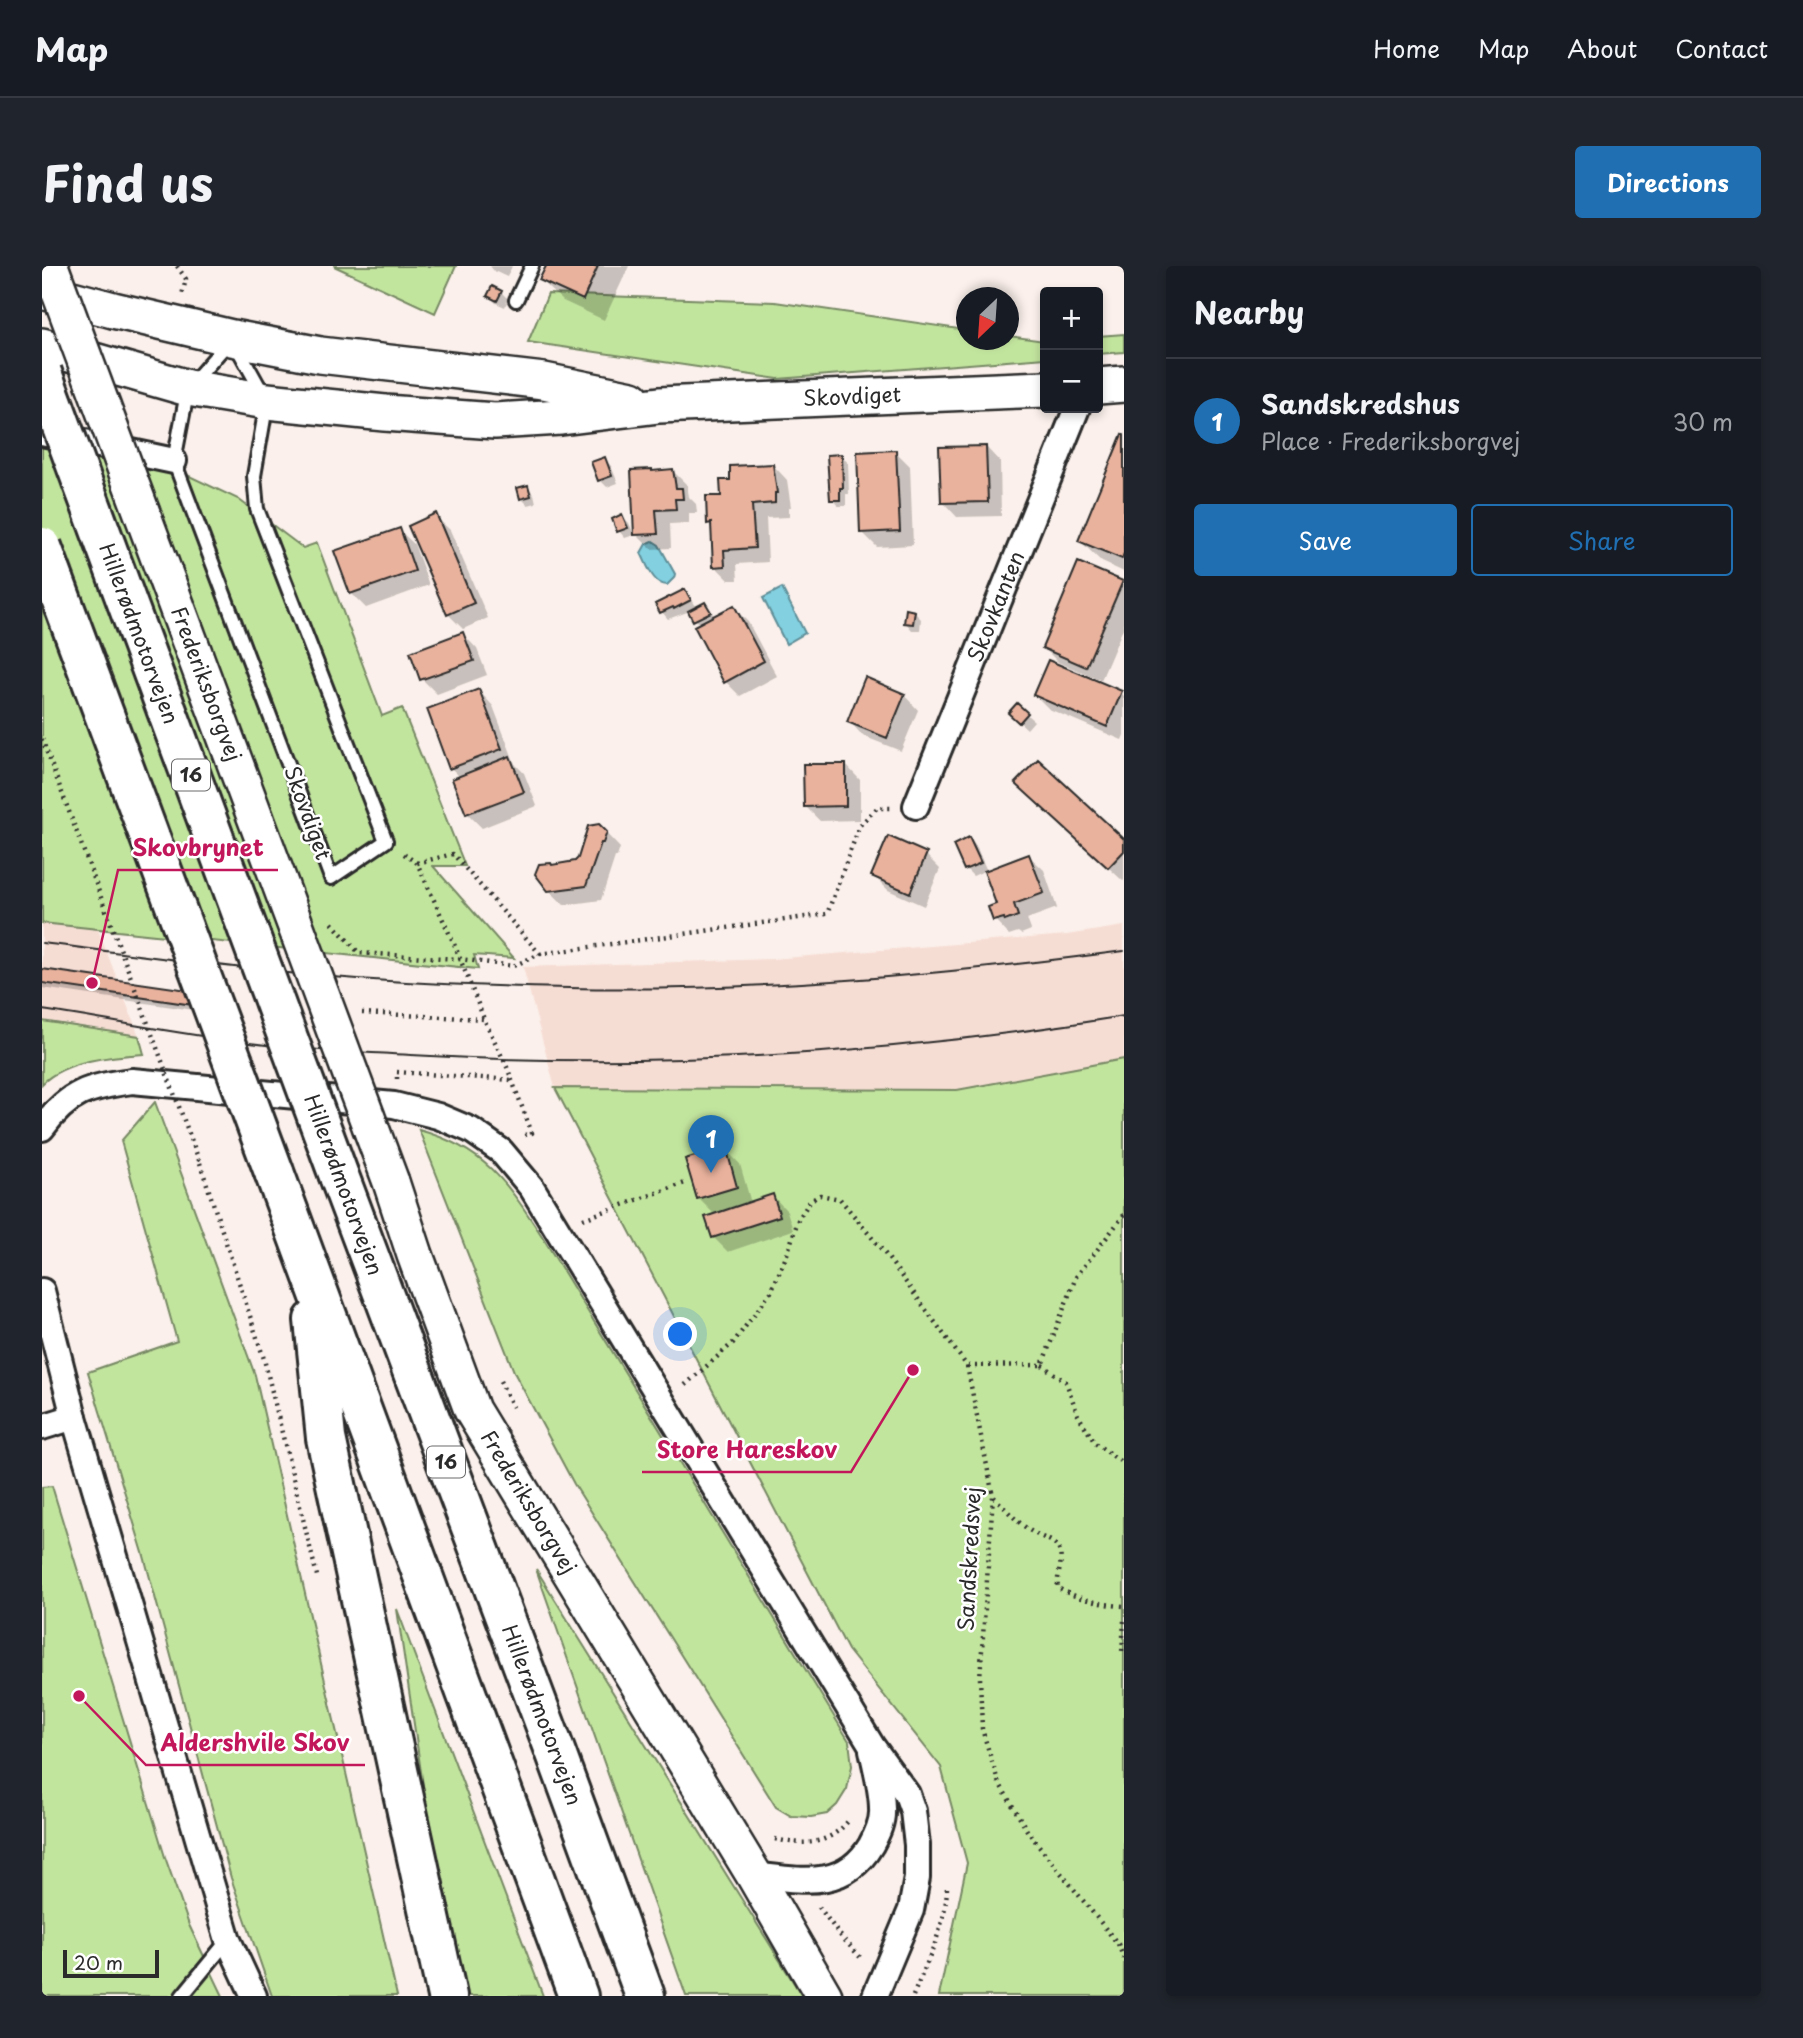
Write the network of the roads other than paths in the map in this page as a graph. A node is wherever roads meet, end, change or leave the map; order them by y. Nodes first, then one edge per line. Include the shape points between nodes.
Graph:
1 (50, 266) edge
2 (532, 266) edge
3 (42, 291) edge
4 (516, 300) dead end
5 (232, 338) junction
6 (42, 346) edge
7 (42, 373) edge
8 (1124, 384) edge
9 (1103, 386) edge
10 (188, 388) junction
11 (1040, 388) edge
12 (267, 401) junction
13 (659, 405) junction
14 (1075, 413) edge
15 (42, 433) edge
16 (174, 461) junction
17 (42, 547) edge
18 (916, 806) road end
19 (42, 1128) edge
20 (307, 1259) junction
21 (42, 1291) edge
22 (74, 1418) junction
23 (42, 1427) edge
24 (872, 1746) junction
25 (754, 1875) junction
26 (228, 1940) junction
27 (878, 1986) edge
28 (182, 1996) edge
29 (254, 1996) edge
30 (447, 1996) edge
31 (578, 1996) edge
32 (645, 1996) edge
33 (824, 1996) edge

1 - 25 street, Frederiksborgvej, bridge via 472,1410
2 - 4 lane
3 - 5 street, Skovdiget
5 - 10 lane
5 - 12 lane
5 - 13 street, Skovdiget via 320,355 544,381
6 - 10 street
7 - 32 highway, Hillerødmotorvejen / 16, bridge
8 - 9 street
10 - 12 street
10 - 16 lane
11 - 13 street, Skovdiget
12 - 13 street, Skovdiget via 495,421
12 - 16 lane, Skovdiget via 254,476 257,509 386,841 331,878
14 - 18 street, Skovkanten
15 - 16 street
17 - 20 highway, bridge
19 - 24 street via 76,1095 132,1081 394,1105 471,1130 501,1151 532,1188
20 - 30 highway via 327,1438
20 - 31 highway
21 - 22 street
22 - 23 street
22 - 26 street
24 - 25 street via 883,1811 866,1854 851,1868 818,1880
24 - 27 street via 907,1794 917,1844 911,1910
25 - 33 street, Frederiksborgvej
26 - 28 lane
26 - 29 street

